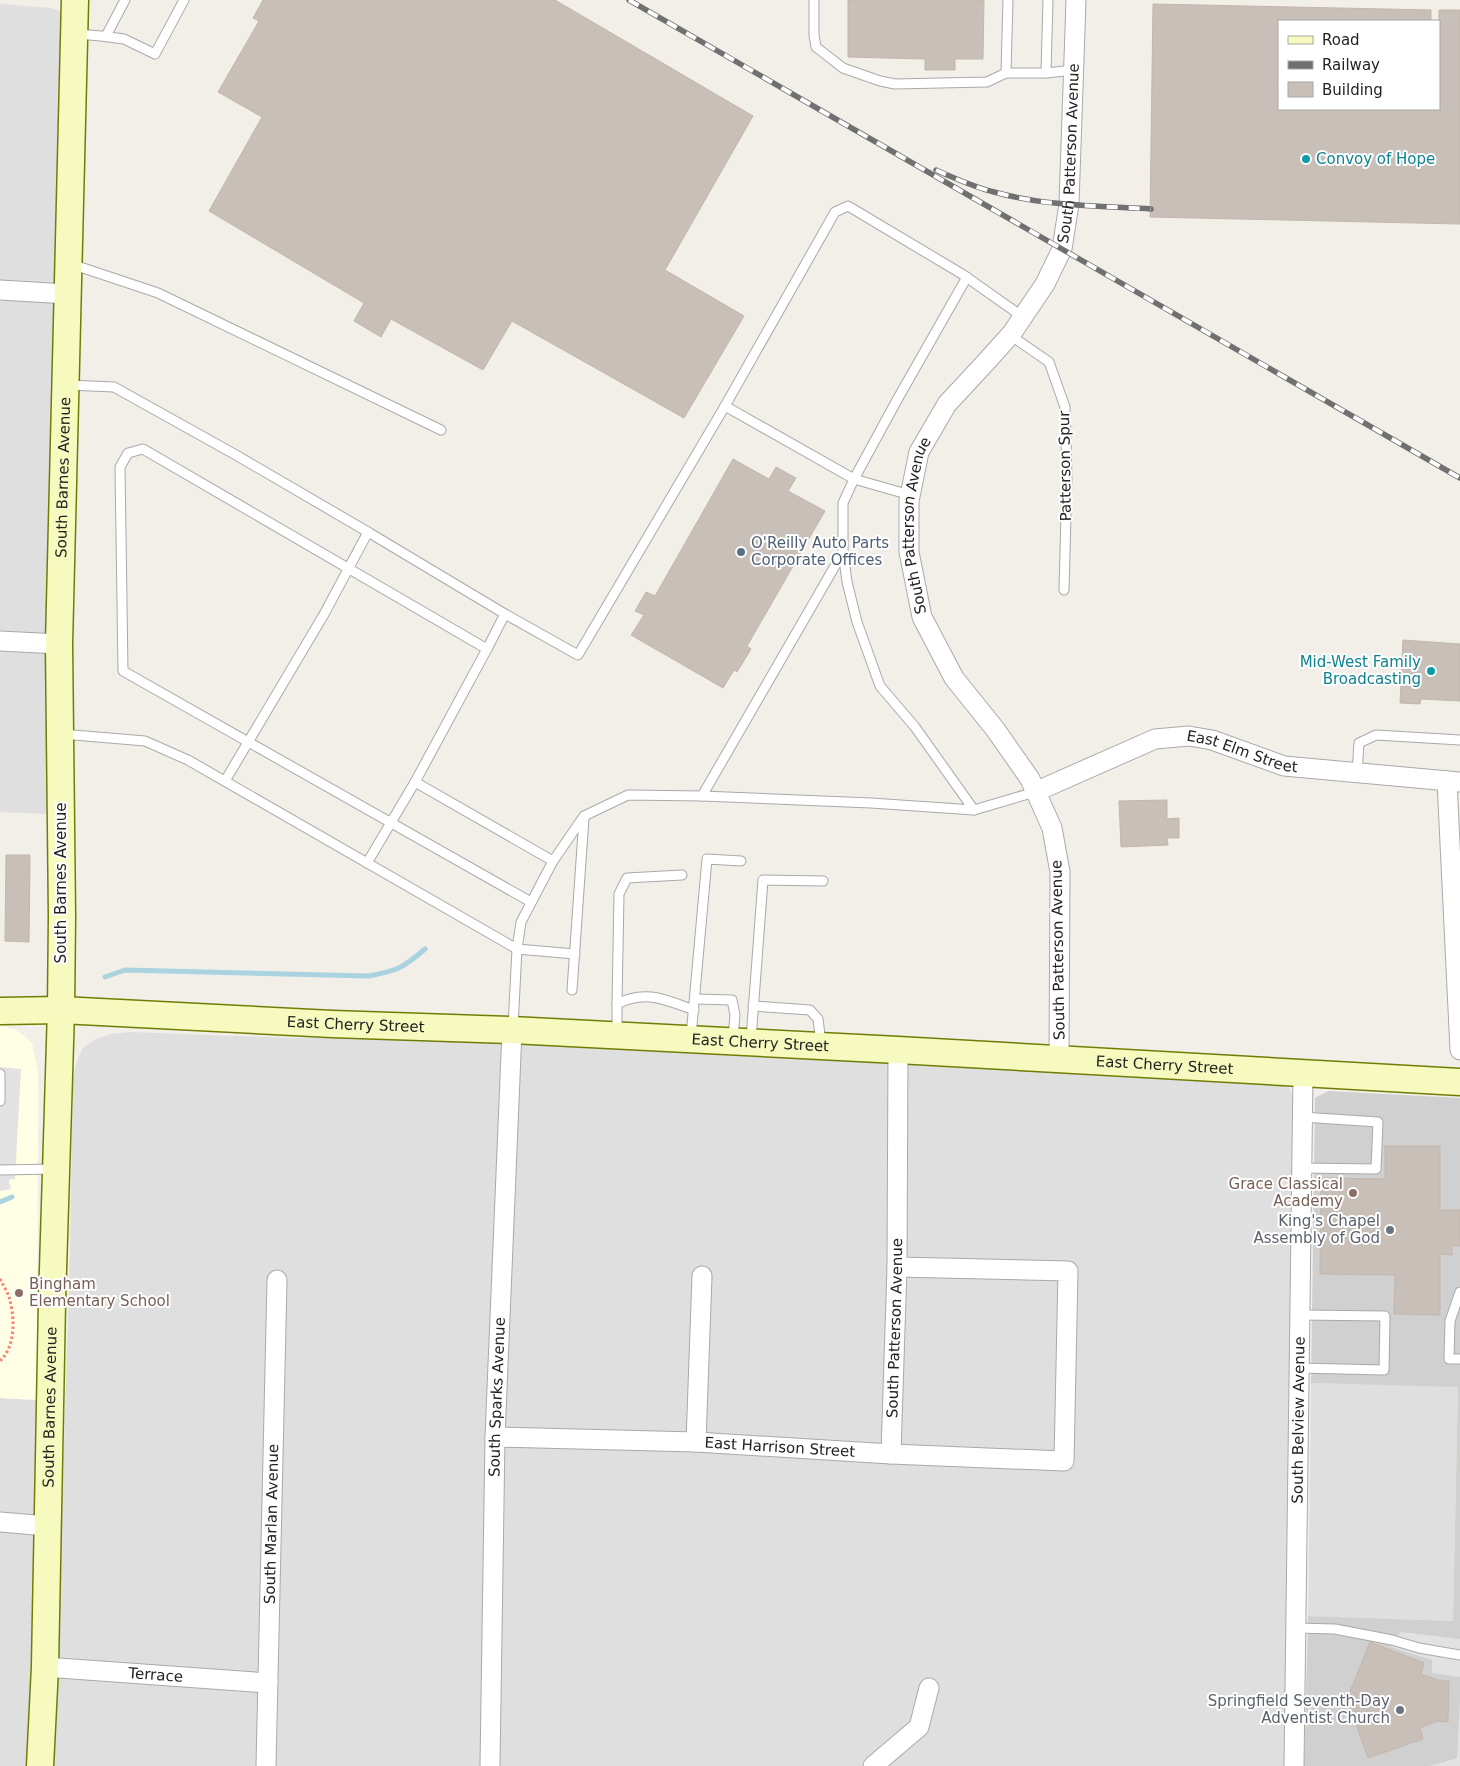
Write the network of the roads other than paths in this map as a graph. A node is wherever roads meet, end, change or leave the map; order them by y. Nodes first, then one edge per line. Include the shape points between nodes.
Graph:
1 (75, 0) edge
2 (126, 0) edge
3 (184, 0) edge
4 (814, 0) edge
5 (1008, 0) edge
6 (1048, 0) edge
7 (1076, 0) edge
8 (74, 34) junction
9 (106, 36) junction
10 (1074, 70) junction
11 (1006, 72) junction
12 (1046, 73) junction
13 (68, 263) junction
14 (967, 277) junction
15 (0, 290) edge
16 (67, 294) junction
17 (1023, 317) junction
18 (1010, 335) junction
19 (65, 385) junction
20 (725, 406) junction
21 (441, 430) dead end
22 (854, 479) junction
23 (910, 495) junction
24 (368, 532) junction
25 (843, 552) junction
26 (349, 568) junction
27 (1064, 590) dead end
28 (505, 614) junction
29 (0, 641) edge
30 (60, 644) junction
31 (487, 649) junction
32 (60, 734) junction
33 (1460, 740) edge
34 (249, 742) junction
35 (1357, 773) junction
36 (225, 781) junction
37 (415, 782) junction
38 (1453, 782) edge
39 (1035, 792) junction
40 (702, 796) junction
41 (974, 810) junction
42 (584, 816) junction
43 (391, 821) junction
44 (553, 861) junction
45 (741, 861) dead end
46 (367, 862) junction
47 (682, 875) dead end
48 (823, 881) dead end
49 (531, 902) junction
50 (517, 949) junction
51 (575, 954) junction
52 (572, 990) dead end
53 (0, 996) edge
54 (695, 999) junction
55 (617, 1004) junction
56 (754, 1006) junction
57 (61, 1010) junction
58 (694, 1010) junction
59 (0, 1011) edge
60 (512, 1030) junction
61 (617, 1035) junction
62 (691, 1039) junction
63 (742, 1042) junction
64 (821, 1046) junction
65 (898, 1050) junction
66 (1460, 1050) edge
67 (1059, 1059) junction
68 (0, 1074) edge
69 (1303, 1074) junction
70 (1460, 1082) edge
71 (0, 1101) edge
72 (1302, 1117) junction
73 (1302, 1168) junction
74 (56, 1169) junction
75 (0, 1170) edge
76 (896, 1267) junction
77 (702, 1276) dead end
78 (277, 1280) dead end
79 (1460, 1292) edge
80 (1300, 1315) junction
81 (1460, 1359) edge
82 (1307, 1369) junction
83 (495, 1437) junction
84 (696, 1442) junction
85 (891, 1454) junction
86 (0, 1522) edge
87 (47, 1526) junction
88 (1296, 1628) junction
89 (1460, 1655) edge
90 (44, 1667) junction
91 (268, 1683) junction
92 (929, 1688) dead end
93 (40, 1766) edge
94 (266, 1766) edge
95 (490, 1766) edge
96 (873, 1766) edge
97 (1294, 1766) edge

1 - 8 street, South Barnes Avenue
2 - 9 lane
3 - 9 lane via 155,54 124,39
4 - 11 lane via 816,47 844,68 895,84 987,82
5 - 11 lane
6 - 12 lane
7 - 10 street, South Patterson Avenue
8 - 9 lane
8 - 13 street, South Barnes Avenue
10 - 12 lane
10 - 17 street, South Patterson Avenue via 1069,204 1062,249 1045,284
11 - 12 lane
13 - 16 street, South Barnes Avenue
13 - 21 lane via 158,293
14 - 17 lane
14 - 20 lane via 848,206 835,212
14 - 22 lane
15 - 16 street
16 - 19 street, South Barnes Avenue
17 - 18 street, South Patterson Avenue
18 - 23 street, South Patterson Avenue via 947,404 919,452
18 - 27 lane, Patterson Spur via 1049,362 1065,407
19 - 24 lane via 114,388
19 - 30 street, South Barnes Avenue
20 - 22 lane
20 - 28 lane via 578,655
22 - 23 lane
22 - 25 lane via 843,504
23 - 39 street, South Patterson Avenue via 909,552 922,617 954,678 995,729 1030,779
24 - 26 lane
24 - 28 lane
25 - 40 lane
25 - 41 lane via 858,622 880,686
26 - 31 lane
26 - 34 lane
26 - 34 lane via 143,450 128,453 120,467 123,671
28 - 31 lane
29 - 30 street
30 - 32 street, South Barnes Avenue
31 - 37 lane
32 - 36 lane via 146,741
32 - 57 street, South Barnes Avenue
33 - 35 lane via 1376,735 1359,743
34 - 36 lane
34 - 43 lane
35 - 38 street, East Elm Street
35 - 39 street, East Elm Street via 1284,766 1212,740 1190,736 1156,739
36 - 46 lane
37 - 43 lane
37 - 44 lane
38 - 66 street
39 - 41 lane
39 - 67 street, South Patterson Avenue via 1052,828 1060,872
40 - 41 lane
40 - 42 lane via 628,795
42 - 44 lane
42 - 51 lane
43 - 46 lane
43 - 49 lane
44 - 49 lane
45 - 54 lane via 707,859
46 - 50 lane
47 - 55 lane via 627,878 619,894
48 - 56 lane via 763,880
49 - 50 lane via 521,922
50 - 51 lane
50 - 60 lane
51 - 52 lane
53 - 57 street, East Cherry Street
54 - 58 lane
54 - 63 lane via 732,1000
55 - 58 lane via 630,997 657,997
55 - 61 lane
56 - 63 lane
56 - 64 lane via 810,1010 818,1019
57 - 59 street, East Cherry Street
57 - 60 street, East Cherry Street
57 - 74 street, South Barnes Avenue
58 - 62 lane
60 - 61 street, East Cherry Street
60 - 83 street, South Sparks Avenue
61 - 62 street, East Cherry Street
62 - 63 street, East Cherry Street
63 - 64 street, East Cherry Street
64 - 65 street, East Cherry Street
65 - 67 street, East Cherry Street
65 - 76 street, South Patterson Avenue
67 - 69 street, East Cherry Street
68 - 71 lane
69 - 70 street, East Cherry Street
69 - 72 street, South Belview Avenue
72 - 73 street, South Belview Avenue
72 - 73 lane via 1378,1122 1376,1169
73 - 80 street, South Belview Avenue
74 - 75 lane
74 - 87 street, South Barnes Avenue
76 - 85 street, South Patterson Avenue
76 - 85 street, East Harrison Street via 1068,1271 1064,1461
77 - 84 street
78 - 91 street, South Marlan Avenue
79 - 81 lane via 1450,1321 1449,1359
80 - 82 street, South Belview Avenue
80 - 82 lane via 1385,1316 1384,1370
82 - 88 street, South Belview Avenue
83 - 84 street, East Harrison Street
83 - 95 street, South Sparks Avenue
84 - 85 street, East Harrison Street
86 - 87 street
87 - 90 street, South Barnes Avenue
88 - 89 lane via 1335,1629
88 - 97 street, South Belview Avenue
90 - 91 street, Terrace
90 - 93 street, South Barnes Avenue
91 - 94 street, South Marlan Avenue
92 - 96 street via 919,1727

